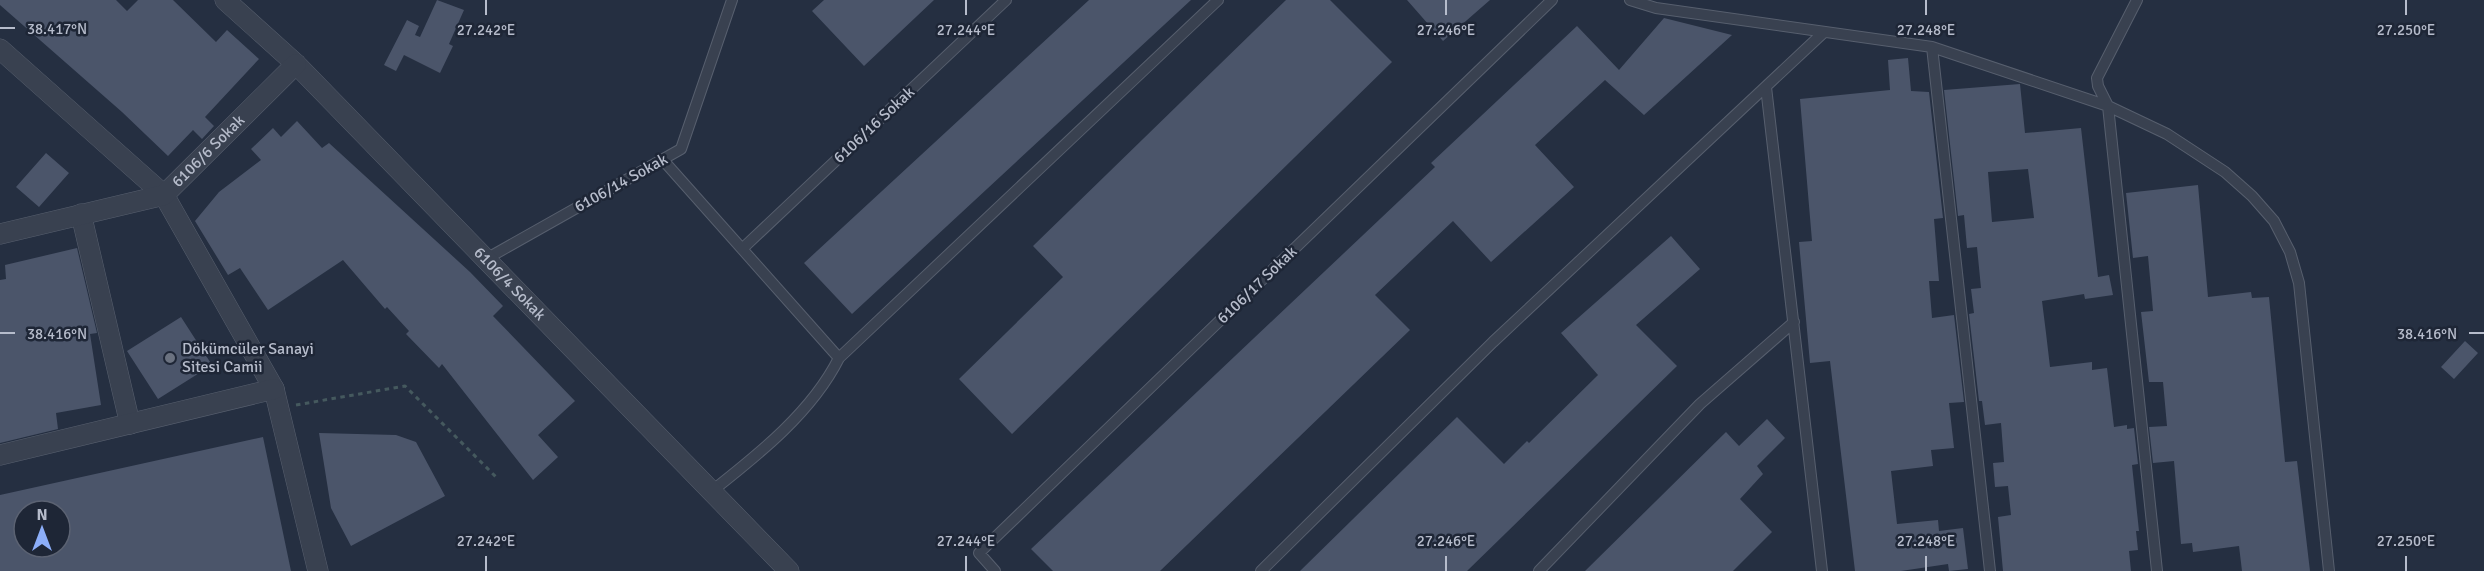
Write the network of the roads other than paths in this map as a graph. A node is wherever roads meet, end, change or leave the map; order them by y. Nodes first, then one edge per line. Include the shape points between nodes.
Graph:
1 (225, 0) edge
2 (732, 0) edge
3 (1006, 0) edge
4 (1218, 0) edge
5 (1552, 0) edge
6 (1630, 0) edge
7 (2137, 0) edge
8 (1823, 33) junction
9 (1932, 47) junction
10 (0, 49) edge
11 (296, 64) junction
12 (1766, 87) junction
13 (2108, 106) junction
14 (663, 160) junction
15 (164, 195) junction
16 (81, 214) junction
17 (0, 234) edge
18 (742, 249) junction
19 (486, 259) junction
20 (1794, 322) junction
21 (839, 358) junction
22 (274, 389) junction
23 (130, 424) junction
24 (0, 455) edge
25 (712, 491) junction
26 (1821, 567) edge
27 (318, 571) edge
28 (789, 571) edge
29 (995, 571) edge
30 (1261, 571) edge
31 (1539, 571) edge
32 (1812, 571) edge
33 (1990, 571) edge
34 (2157, 571) edge
35 (2329, 571) edge

1 - 11 street, 6106/4 Sokak
2 - 14 lane, 6106/14 Sokak via 681,149
3 - 18 lane, 6106/16 Sokak
4 - 21 lane
5 - 29 lane, 6106/17 Sokak via 979,553
6 - 8 lane via 1656,8
7 - 13 lane via 2097,78
8 - 9 lane
8 - 12 lane
9 - 13 lane
9 - 33 lane
10 - 15 street
11 - 15 street, 6106/6 Sokak
11 - 19 street, 6106/4 Sokak
12 - 20 lane
12 - 30 lane via 1492,342
13 - 34 lane
13 - 35 lane via 2167,134 2225,172 2274,220 2290,252 2299,283
14 - 18 lane
14 - 19 lane, 6106/14 Sokak
15 - 16 street, 6106/6 Sokak
15 - 22 street
16 - 17 street, 6106/6 Sokak
16 - 23 street
18 - 21 lane
19 - 25 street, 6106/4 Sokak
20 - 26 lane
20 - 31 lane via 1700,404
21 - 25 lane via 828,379 798,414
22 - 23 street
22 - 27 street
23 - 24 street
25 - 28 street, 6106/4 Sokak
26 - 32 lane

